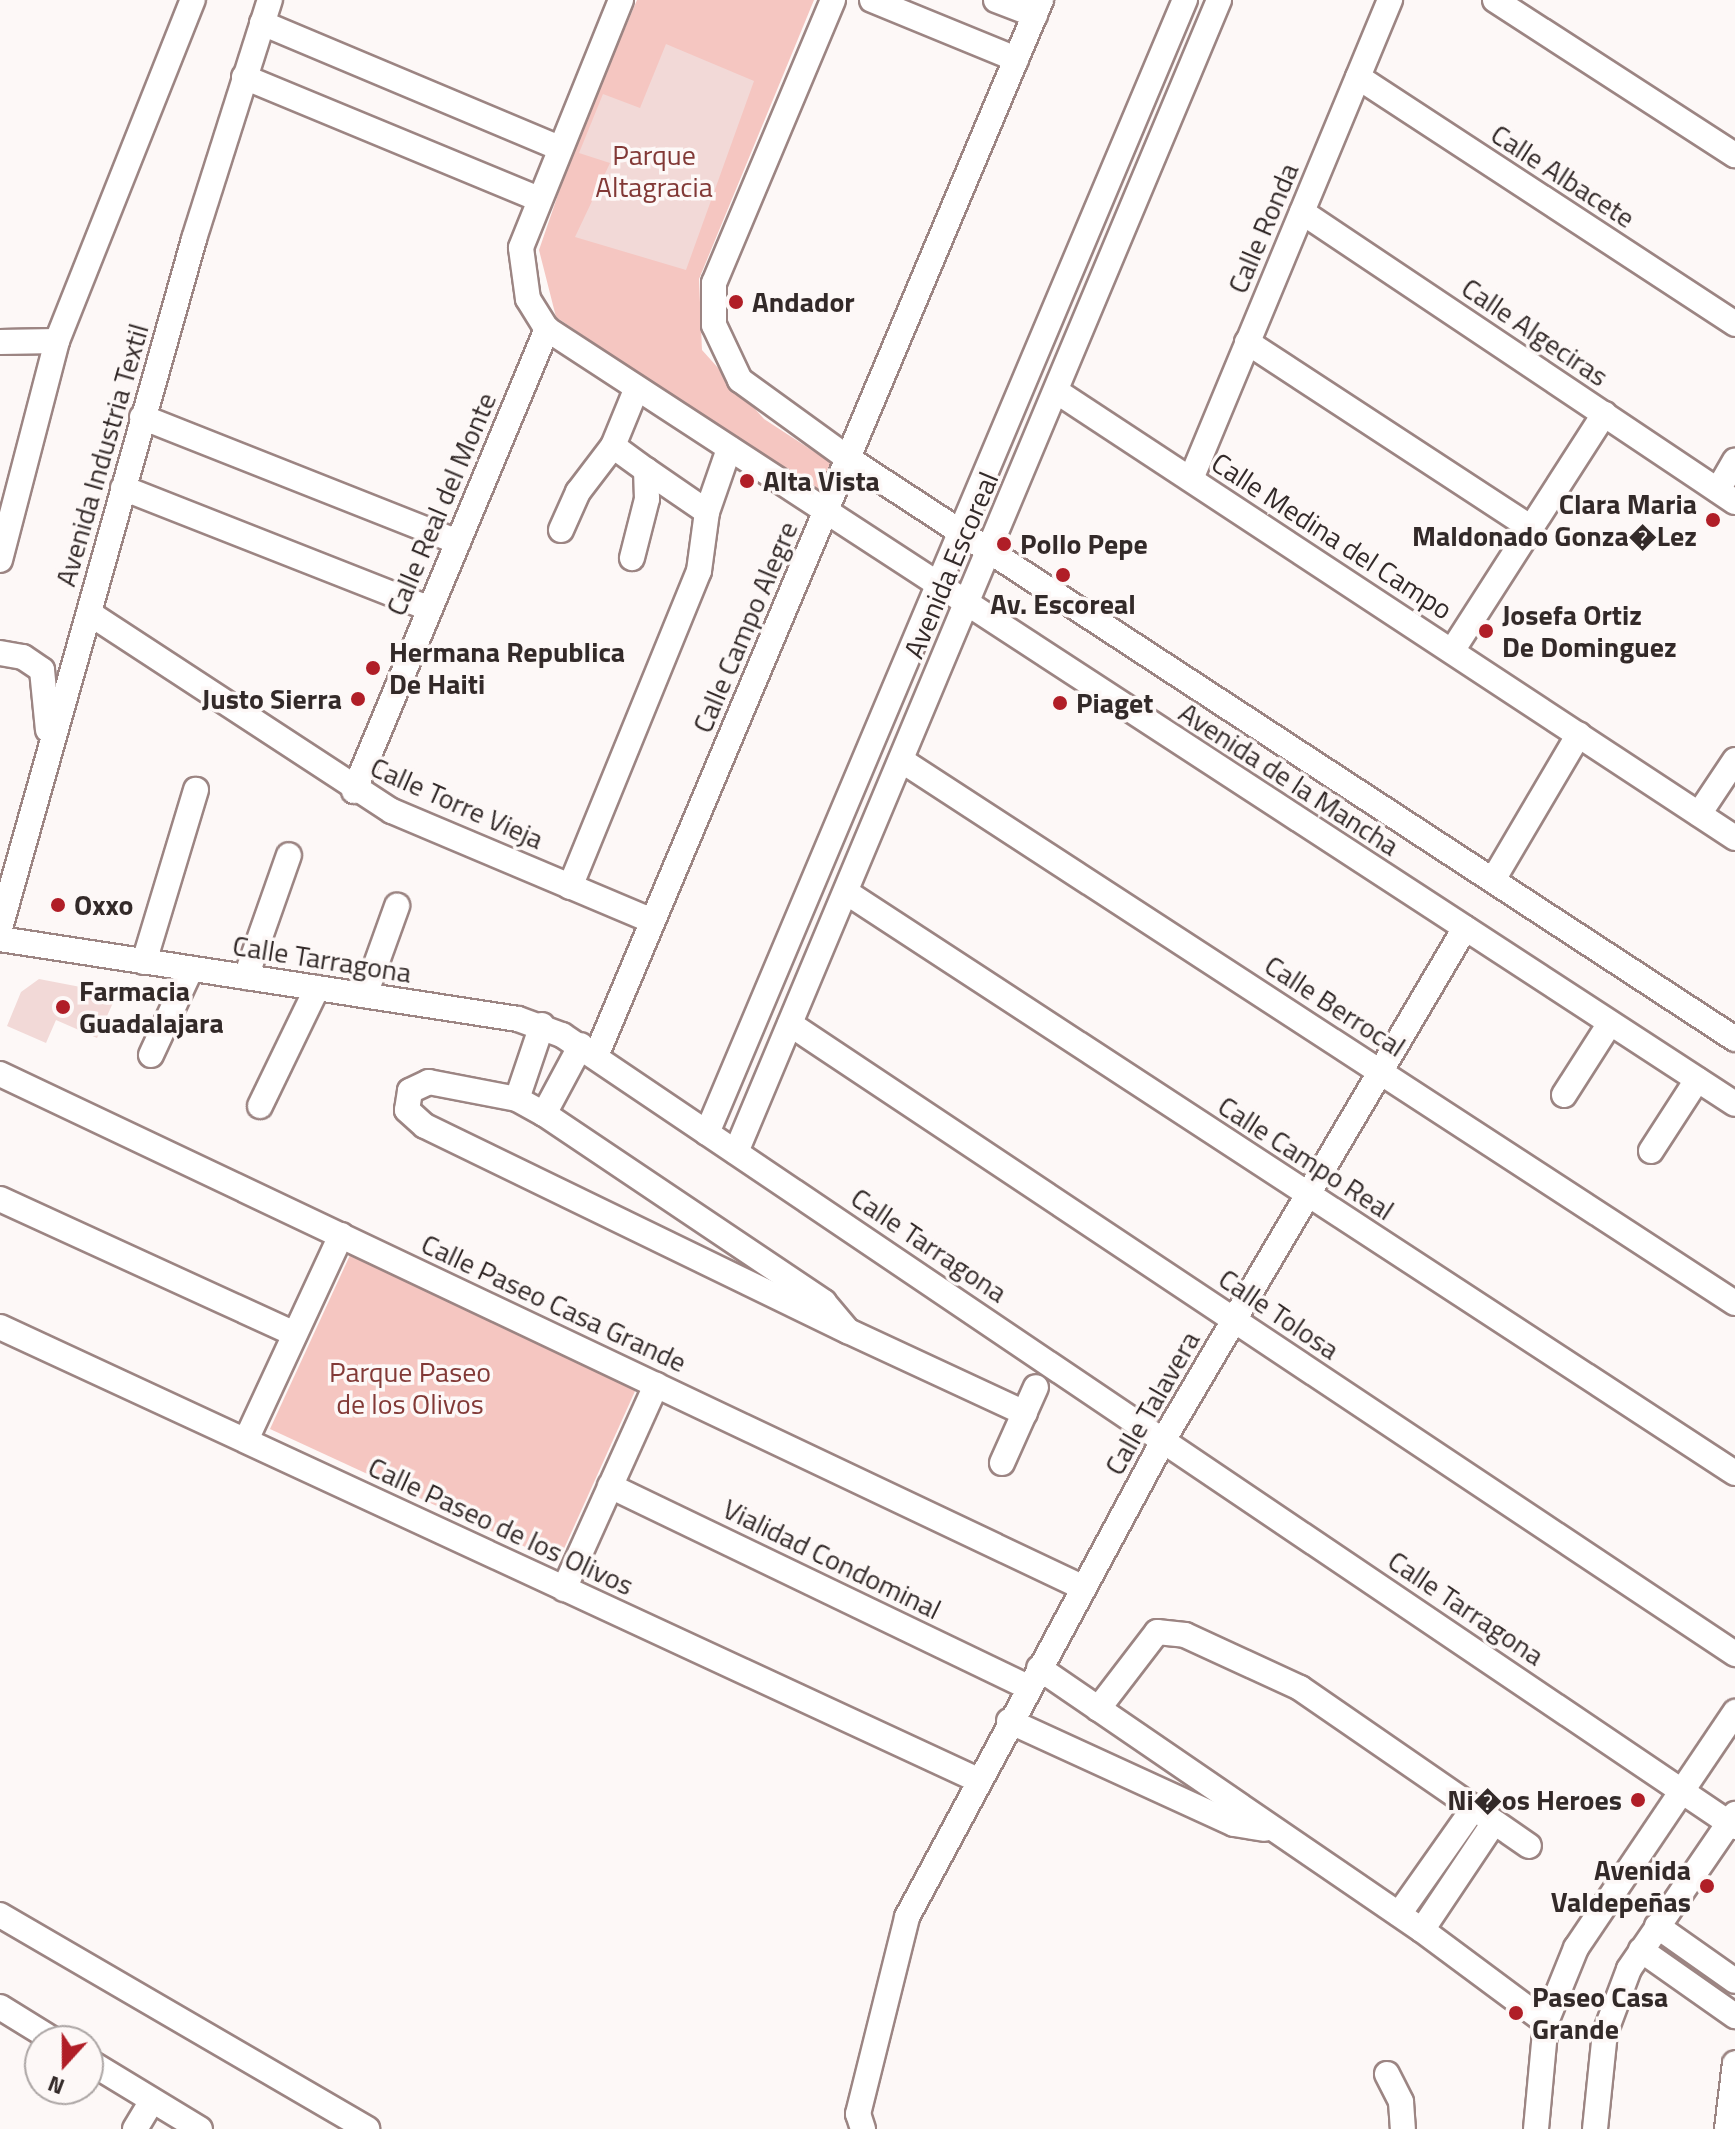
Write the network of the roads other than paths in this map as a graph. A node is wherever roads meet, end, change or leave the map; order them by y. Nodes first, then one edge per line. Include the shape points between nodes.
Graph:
1 (193, 0) edge
2 (621, 0) edge
3 (833, 0) edge
4 (872, 0) edge
5 (996, 0) edge
6 (1185, 0) edge
7 (1219, 0) edge
8 (1390, 0) edge
9 (1495, 0) edge
10 (1038, 8) edge
11 (266, 12) edge
12 (1016, 59) junction
13 (244, 77) junction
14 (1358, 77) junction
15 (559, 148) junction
16 (1735, 155) edge
17 (538, 199) junction
18 (1302, 212) junction
19 (1735, 324) edge
20 (547, 329) junction
21 (57, 341) junction
22 (0, 342) edge
23 (1247, 342) junction
24 (636, 390) junction
25 (1056, 391) junction
26 (1604, 414) junction
27 (142, 417) junction
28 (613, 446) junction
29 (729, 449) junction
30 (849, 459) junction
31 (1735, 461) edge
32 (646, 470) junction
33 (1191, 479) junction
34 (123, 488) junction
35 (1726, 496) edge
36 (707, 512) junction
37 (826, 514) junction
38 (1531, 528) junction
39 (561, 530) dead end
40 (960, 531) junction
41 (458, 542) junction
42 (990, 551) junction
43 (632, 558) dead end
44 (0, 560) edge
45 (937, 586) junction
46 (967, 605) junction
47 (430, 609) junction
48 (89, 613) junction
49 (1452, 651) junction
50 (0, 653) edge
51 (1579, 734) junction
52 (48, 748) junction
53 (901, 760) junction
54 (1735, 760) edge
55 (196, 790) dead end
56 (354, 791) junction
57 (1699, 814) junction
58 (1735, 838) edge
59 (289, 855) dead end
60 (1493, 880) junction
61 (570, 887) junction
62 (846, 892) junction
63 (397, 906) dead end
64 (652, 921) junction
65 (0, 928) edge
66 (1465, 928) junction
67 (0, 939) edge
68 (144, 962) junction
69 (191, 969) junction
70 (246, 977) junction
71 (317, 988) junction
72 (365, 995) junction
73 (1610, 1023) junction
74 (790, 1024) junction
75 (542, 1025) junction
76 (1735, 1039) edge
77 (589, 1051) junction
78 (151, 1055) dead end
79 (1380, 1072) junction
80 (0, 1074) edge
81 (1697, 1080) junction
82 (1564, 1095) dead end
83 (517, 1099) junction
84 (1735, 1104) edge
85 (260, 1106) dead end
86 (544, 1114) junction
87 (707, 1133) junction
88 (1651, 1151) dead end
89 (736, 1152) junction
90 (1308, 1195) junction
91 (0, 1199) edge
92 (341, 1235) junction
93 (745, 1249) junction
94 (730, 1274) junction
95 (1735, 1303) edge
96 (1234, 1320) junction
97 (0, 1327) edge
98 (848, 1331) junction
99 (295, 1334) junction
100 (656, 1385) junction
101 (1036, 1387) dead end
102 (1025, 1413) junction
103 (1164, 1439) junction
104 (246, 1440) junction
105 (1002, 1463) dead end
106 (1735, 1473) edge
107 (610, 1486) junction
108 (1082, 1587) junction
109 (564, 1589) junction
110 (1735, 1654) edge
111 (1033, 1678) junction
112 (1098, 1709) junction
113 (1735, 1712) edge
114 (1009, 1721) junction
115 (978, 1780) junction
116 (1681, 1790) junction
117 (1483, 1817) junction
118 (1733, 1821) edge
119 (1272, 1830) junction
120 (1529, 1846) dead end
121 (1399, 1914) junction
122 (0, 1915) edge
123 (1657, 1926) junction
124 (1422, 1930) junction
125 (1641, 1950) junction
126 (1735, 1981) edge
127 (0, 2007) edge
128 (1735, 2016) edge
129 (1546, 2022) junction
130 (29, 2025) edge
131 (1735, 2063) edge
132 (104, 2071) edge
133 (1387, 2074) dead end
134 (152, 2101) junction
135 (1401, 2102) junction
136 (1730, 2124) edge
137 (135, 2129) edge
138 (200, 2129) edge
139 (367, 2129) edge
140 (863, 2129) edge
141 (1385, 2129) edge
142 (1403, 2129) edge
143 (1536, 2129) edge
144 (1595, 2129) edge

1 - 21 street
2 - 15 street, Avenida de la Mancha
3 - 30 street, Avenida de la Mancha via 710,303 722,349 740,380
4 - 12 street
5 - 10 street
6 - 40 street, Avenida Escoreal
7 - 25 street, Avenida Escoreal
8 - 14 street, Calle Ronda
9 - 16 street
10 - 12 street, Calle Campo Alegre
11 - 13 street, Avenida Industria Textil
11 - 15 street
12 - 30 street, Calle Campo Alegre
13 - 17 street
13 - 27 street, Avenida Industria Textil
14 - 18 street, Calle Ronda
14 - 19 street, Calle Albacete
15 - 17 street, Avenida de la Mancha
17 - 20 street, Avenida de la Mancha via 519,265 528,299
18 - 23 street, Calle Ronda
18 - 26 street, Calle Algeciras
20 - 24 street, Avenida de la Mancha
20 - 41 street, Calle Real del Monte
21 - 22 street
21 - 44 street
23 - 33 street, Calle Ronda
23 - 38 street
24 - 28 street
24 - 29 street, Avenida de la Mancha
25 - 33 street, Calle Medina del Campo
25 - 42 street, Avenida Escoreal
26 - 35 street, Calle Algeciras
26 - 38 street
27 - 34 street, Avenida Industria Textil
27 - 41 street
28 - 32 street
28 - 39 street via 584,482
29 - 36 street
29 - 37 street, Avenida de la Mancha
30 - 37 street, Calle Campo Alegre
30 - 40 street, Avenida de la Mancha
31 - 35 street
32 - 36 street
32 - 43 street via 647,499
33 - 49 street, Calle Medina del Campo
34 - 47 street
34 - 48 street, Avenida Industria Textil
36 - 61 street via 699,571
37 - 45 street, Avenida de la Mancha
37 - 64 street, Calle Campo Alegre
38 - 49 street
40 - 42 street, Avenida de la Mancha
40 - 45 street, Avenida Escoreal
41 - 47 street, Calle Real del Monte
42 - 46 street, Avenida Escoreal
42 - 60 street, Avenida de la Mancha
45 - 46 street, Avenida de la Mancha
45 - 87 street, Avenida Escoreal
46 - 53 street, Avenida Escoreal
46 - 66 street, Avenida de la Mancha
47 - 56 street, Calle Real del Monte
48 - 52 street, Avenida Industria Textil
48 - 56 street, Calle Torre Vieja
49 - 51 street, Calle Medina del Campo
50 - 52 street via 23,657 42,670
51 - 57 street, Calle Medina del Campo
51 - 60 street
52 - 65 street, Avenida Industria Textil
53 - 62 street, Avenida Escoreal
53 - 79 street, Calle Berrocal
54 - 57 street
55 - 68 street
56 - 61 street, Calle Torre Vieja
57 - 58 street, Calle Medina del Campo
59 - 70 street
60 - 76 street, Avenida de la Mancha
61 - 64 street, Calle Torre Vieja
62 - 74 street, Avenida Escoreal
62 - 90 street, Calle Campo Real
63 - 72 street
64 - 77 street, Calle Campo Alegre
66 - 73 street, Avenida de la Mancha
66 - 79 street, Calle Talavera
67 - 68 street, Calle Tarragona
68 - 69 street, Calle Tarragona
69 - 70 street, Calle Tarragona
69 - 78 street
70 - 71 street, Calle Tarragona
71 - 72 street, Calle Tarragona
71 - 85 street
72 - 75 street, Calle Tarragona
73 - 81 street, Avenida de la Mancha
73 - 82 street
74 - 89 street, Avenida Escoreal
74 - 96 street, Calle Tolosa
75 - 77 street, Calle Tarragona
75 - 83 street
77 - 86 street, Calle Campo Alegre
77 - 87 street, Calle Tarragona
79 - 90 street, Calle Talavera
79 - 95 street, Calle Berrocal
80 - 92 street, Calle Paseo Casa Grande
81 - 84 street, Avenida de la Mancha
81 - 88 street
83 - 86 street
83 - 94 street via 429,1082 415,1086 406,1104 410,1116 425,1126
86 - 93 street
87 - 89 street, Calle Tarragona
89 - 103 street, Calle Tarragona
90 - 96 street, Calle Talavera
90 - 106 street, Calle Campo Real
91 - 99 street
92 - 99 street
92 - 100 street, Calle Paseo Casa Grande
93 - 94 street
93 - 98 street via 824,1302
94 - 98 street
96 - 103 street, Calle Talavera
96 - 110 street, Calle Tolosa
97 - 104 street, Calle Paseo de los Olivos
98 - 102 street
99 - 104 street
100 - 107 street
100 - 108 street, Calle Paseo Casa Grande
101 - 102 street
102 - 105 street
103 - 108 street, Calle Talavera
103 - 116 street, Calle Tarragona
104 - 109 street, Calle Paseo de los Olivos
107 - 109 street
107 - 111 street, Vialidad Condominal
108 - 111 street, Calle Talavera
109 - 115 street, Calle Paseo de los Olivos
111 - 112 street
111 - 114 street, Calle Talavera
112 - 117 street via 1157,1632 1170,1631 1300,1688
112 - 119 street
113 - 116 street
114 - 115 street, Calle Talavera
114 - 119 street via 1234,1824
115 - 140 street, Calle Talavera via 907,1917 858,2114
116 - 118 street, Calle Tarragona
116 - 129 street via 1576,1948
117 - 120 street
117 - 121 street
117 - 124 street
118 - 123 street
119 - 121 street
121 - 124 street
122 - 139 street
123 - 125 street
123 - 126 street
124 - 129 street
125 - 128 street
125 - 144 street via 1605,2033
127 - 130 street
129 - 143 street
131 - 136 street
132 - 134 street
133 - 135 street
134 - 137 street
134 - 138 street
135 - 141 street
135 - 142 street

